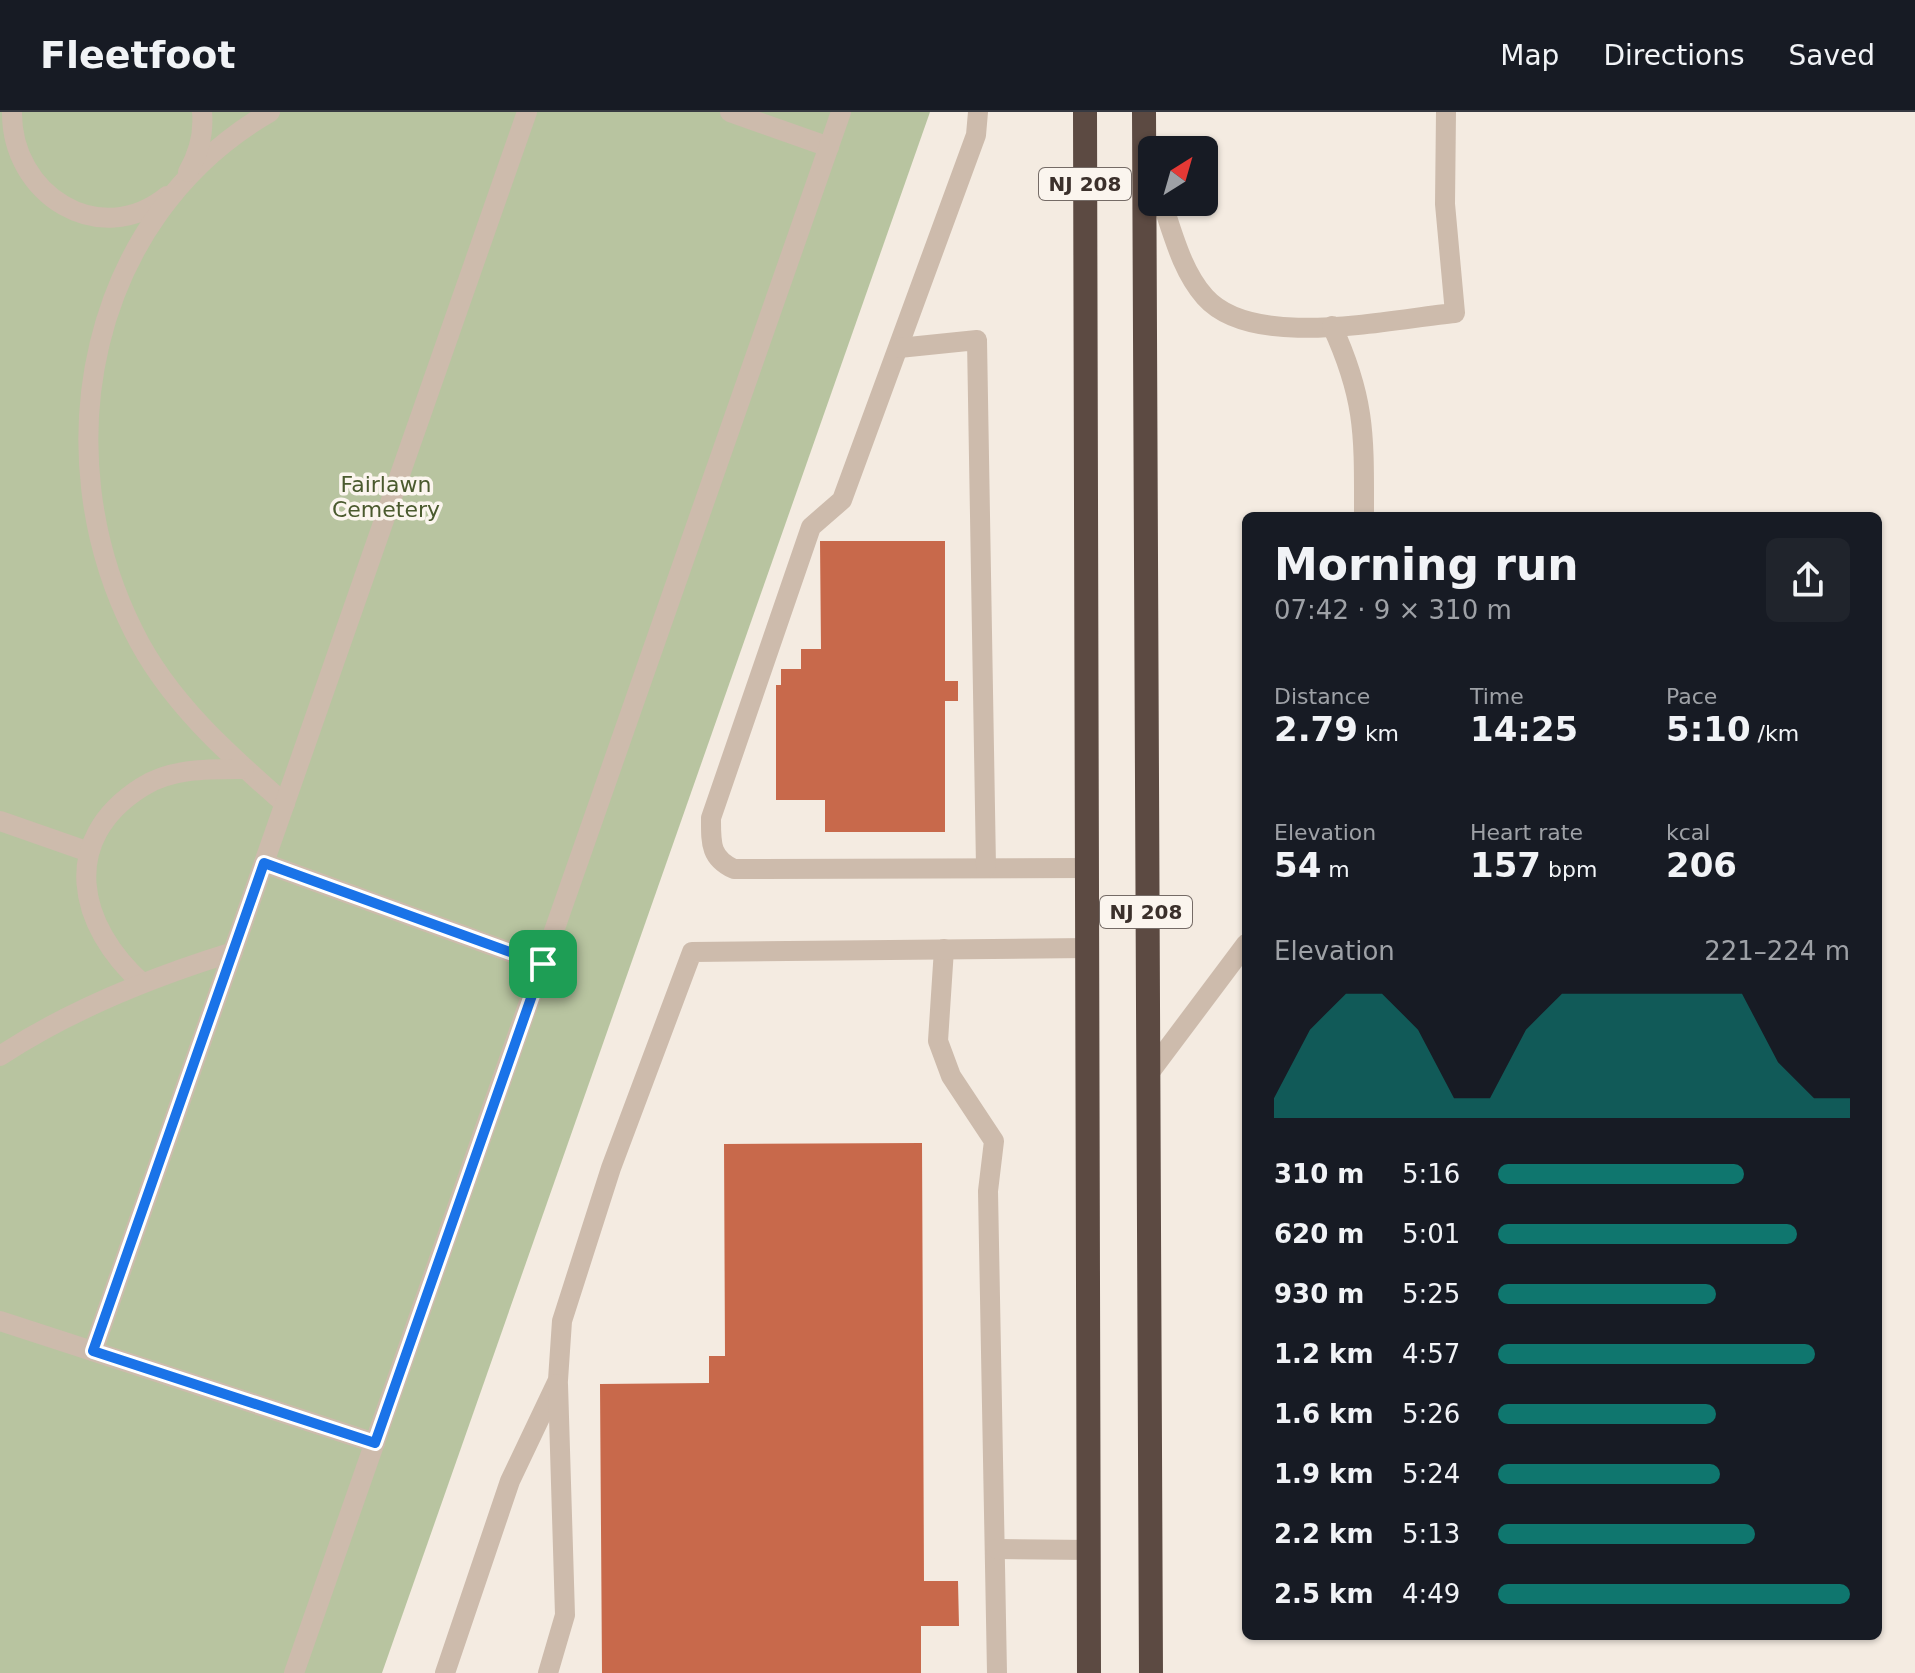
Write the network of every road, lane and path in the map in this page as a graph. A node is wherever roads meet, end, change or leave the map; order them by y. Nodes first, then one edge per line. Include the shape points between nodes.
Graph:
1 (9, 112) edge
2 (202, 112) edge
3 (270, 112) edge
4 (527, 112) edge
5 (730, 112) edge
6 (841, 112) edge
7 (978, 112) edge
8 (1077, 112) edge
9 (1085, 112) edge
10 (1144, 112) edge
11 (1446, 112) edge
12 (0, 132) edge
13 (1144, 136) edge
14 (829, 147) junction
15 (182, 183) junction
16 (1144, 216) edge
17 (1167, 216) edge
18 (1086, 256) junction
19 (1332, 326) junction
20 (899, 348) junction
21 (1364, 512) edge
22 (244, 769) junction
23 (285, 804) junction
24 (0, 821) edge
25 (89, 852) junction
26 (264, 863) junction
27 (986, 867) junction
28 (1087, 868) junction
29 (1087, 948) junction
30 (944, 949) junction
31 (1242, 949) edge
32 (233, 952) junction
33 (543, 964) junction
34 (142, 983) junction
35 (0, 1056) edge
36 (1147, 1076) junction
37 (0, 1321) edge
38 (93, 1351) junction
39 (558, 1380) junction
40 (375, 1443) junction
41 (996, 1549) junction
42 (1089, 1550) junction
43 (294, 1673) edge
44 (445, 1673) edge
45 (548, 1673) edge
46 (997, 1673) edge
47 (1089, 1673) edge
48 (1151, 1673) edge

1 - 12 lane
1 - 15 lane via 19,159 33,182 54,201 78,212 103,217 131,214 158,203
2 - 15 lane via 197,157
3 - 15 lane
4 - 23 lane
5 - 14 lane
6 - 14 lane
7 - 20 lane via 976,135
8 - 18 highway
9 - 18 highway, NJ 208
10 - 13 highway, NJ 208
11 - 19 lane via 1445,204 1455,313
14 - 33 lane
15 - 22 lane via 152,224 108,312 93,365 88,472 94,524 134,634 169,688
16 - 36 highway, NJ 208
17 - 19 lane via 1190,274 1224,313 1269,326
18 - 28 highway, NJ 208
19 - 21 lane via 1362,408
20 - 27 lane via 977,340
20 - 27 lane via 842,500 811,527 711,818 711,847 719,862 734,869
22 - 23 lane
22 - 25 lane via 170,775 143,786 103,823
23 - 26 lane
24 - 25 lane
25 - 34 lane via 84,881 90,913 102,940
26 - 32 lane
26 - 33 lane
27 - 28 lane
28 - 29 highway, NJ 208
29 - 30 lane
29 - 42 highway, NJ 208
30 - 39 lane via 692,952 611,1168 562,1321
30 - 41 lane via 938,1041 951,1076 994,1141 988,1191
31 - 36 lane
32 - 34 lane
32 - 38 lane
33 - 40 lane
34 - 35 lane via 59,1021
36 - 48 highway, NJ 208
37 - 38 lane
38 - 40 lane
39 - 44 lane via 510,1481
39 - 45 lane via 565,1615
40 - 43 lane
41 - 42 lane
41 - 46 lane
42 - 47 highway, NJ 208

